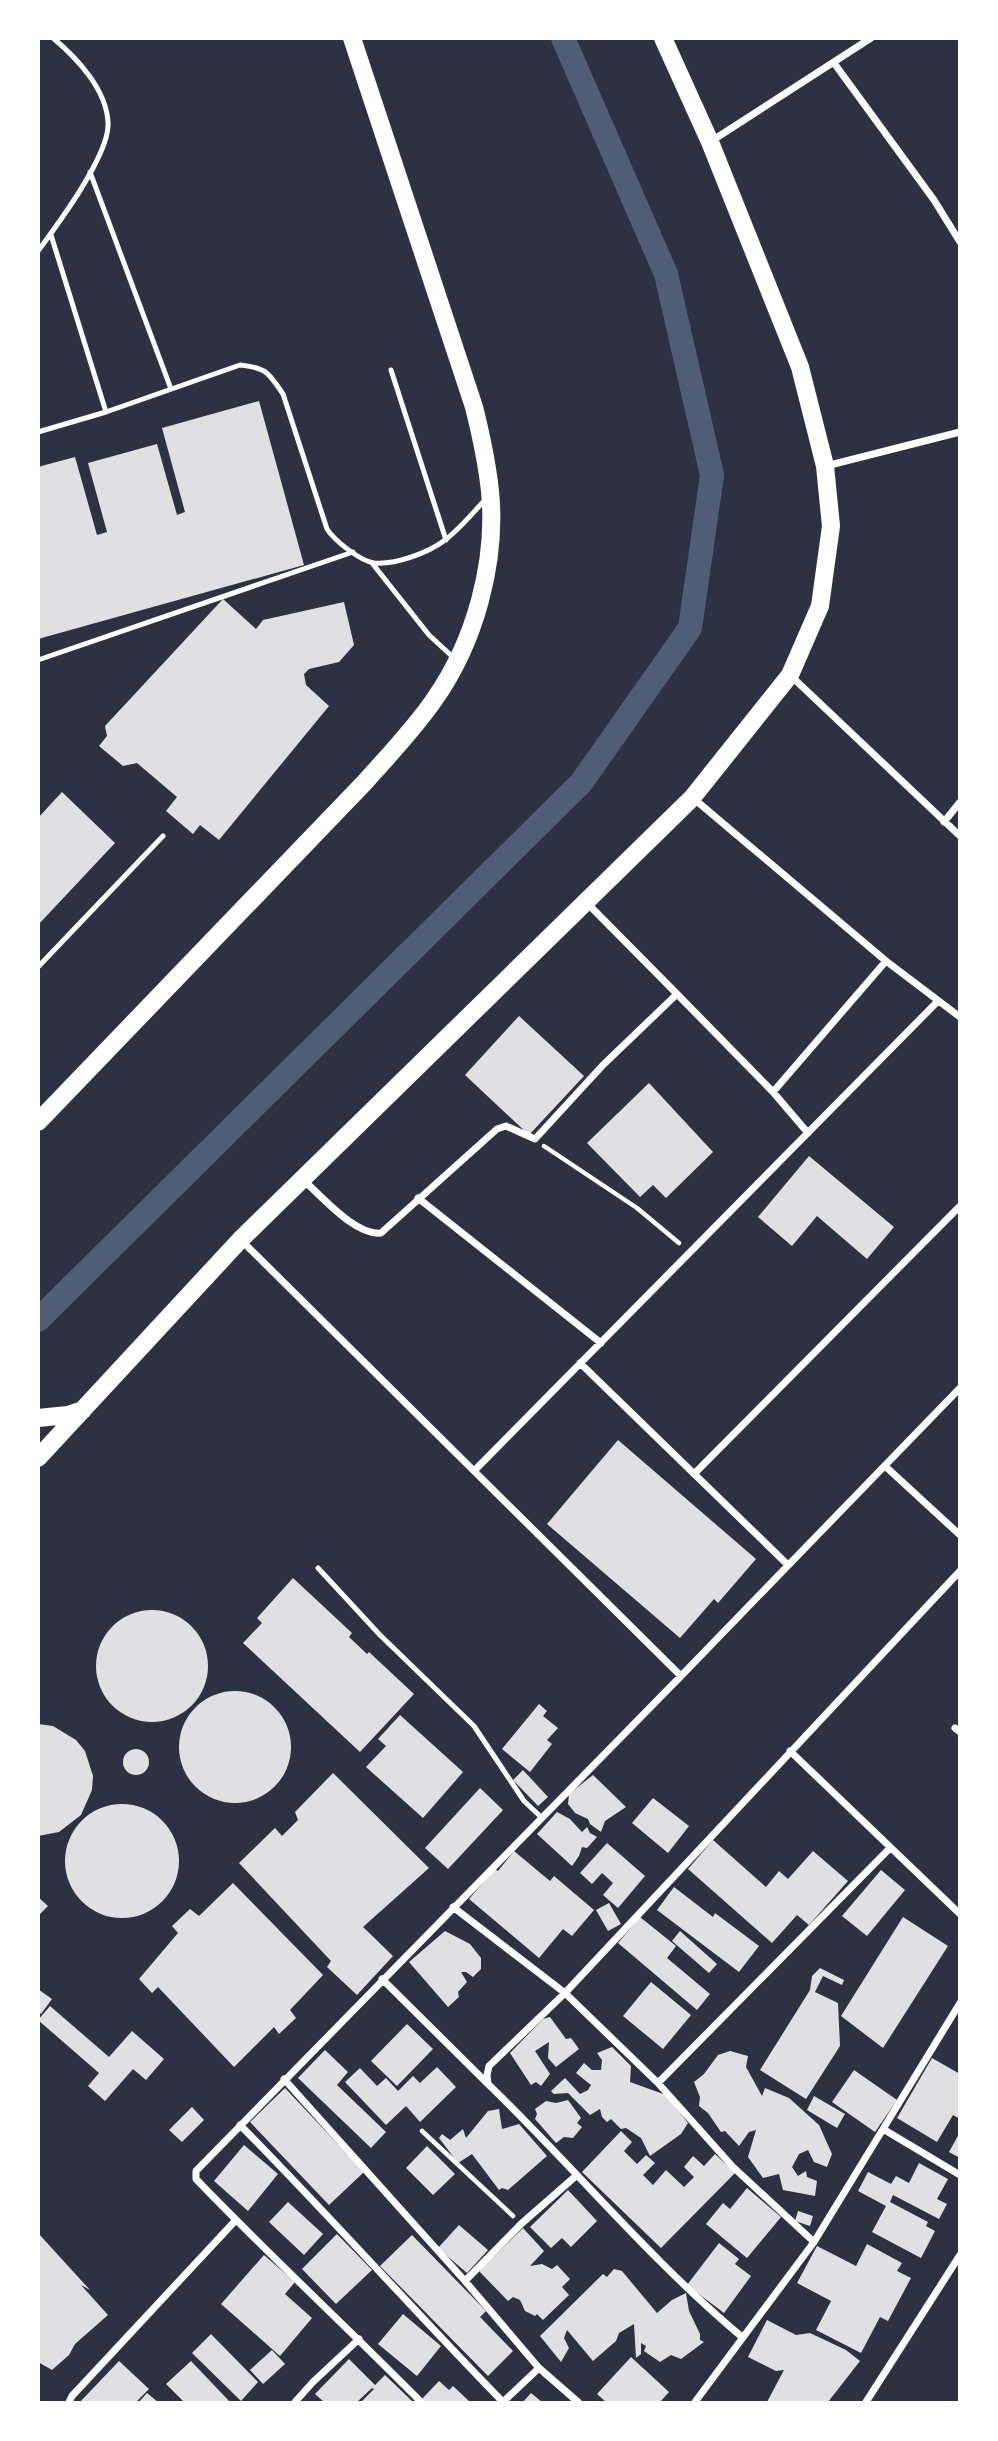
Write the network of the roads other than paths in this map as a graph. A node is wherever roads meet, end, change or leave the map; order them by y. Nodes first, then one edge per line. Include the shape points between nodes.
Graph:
1 (52, 38) edge
2 (352, 38) edge
3 (663, 38) edge
4 (871, 38) edge
5 (834, 63) junction
6 (710, 142) junction
7 (90, 172) junction
8 (51, 234) junction
9 (960, 242) edge
10 (38, 251) edge
11 (391, 370) dead end
12 (171, 389) junction
13 (106, 412) junction
14 (38, 432) edge
15 (960, 432) edge
16 (825, 466) junction
17 (491, 494) junction
18 (446, 540) junction
19 (353, 552) junction
20 (372, 563) junction
21 (38, 660) edge
22 (457, 661) junction
23 (790, 675) junction
24 (692, 798) junction
25 (960, 802) edge
26 (944, 822) junction
27 (163, 836) dead end
28 (960, 836) edge
29 (587, 903) junction
30 (886, 961) junction
31 (38, 967) edge
32 (677, 994) junction
33 (938, 1001) junction
34 (960, 1017) edge
35 (773, 1092) junction
36 (38, 1122) edge
37 (808, 1133) junction
38 (302, 1178) junction
39 (418, 1198) junction
40 (960, 1206) edge
41 (240, 1240) junction
42 (601, 1343) junction
43 (580, 1363) junction
44 (960, 1388) edge
45 (84, 1409) junction
46 (38, 1418) edge
47 (38, 1458) edge
48 (885, 1466) junction
49 (474, 1471) junction
50 (694, 1474) junction
51 (960, 1535) edge
52 (788, 1565) junction
53 (318, 1567) dead end
54 (960, 1571) edge
55 (681, 1676) junction
56 (790, 1751) junction
57 (541, 1817) junction
58 (890, 1848) junction
59 (453, 1907) junction
60 (960, 1914) edge
61 (382, 1979) junction
62 (565, 1993) junction
63 (960, 2003) edge
64 (284, 2079) junction
65 (658, 2083) junction
66 (488, 2084) junction
67 (240, 2125) junction
68 (883, 2129) junction
69 (577, 2175) junction
70 (960, 2175) edge
71 (235, 2221) junction
72 (814, 2242) junction
73 (960, 2255) edge
74 (466, 2281) junction
75 (742, 2337) junction
76 (359, 2339) junction
77 (540, 2368) junction
78 (503, 2402) edge
79 (69, 2403) edge
80 (295, 2403) edge
81 (421, 2403) edge
82 (578, 2403) edge
83 (695, 2403) edge
84 (866, 2403) edge

1 - 7 lane via 69,51 97,86 108,122 105,145
2 - 17 highway via 474,408
3 - 6 highway
4 - 5 street
5 - 6 street
5 - 9 street
6 - 16 highway via 800,367
7 - 8 lane
7 - 12 lane
8 - 10 lane
8 - 13 lane
11 - 18 lane
12 - 13 lane
12 - 19 lane via 240,365 261,367 283,394 327,529 334,540
13 - 14 lane
15 - 16 street
16 - 23 highway via 831,526 820,606
17 - 18 lane
17 - 22 highway via 484,580
18 - 20 lane via 414,557
19 - 20 lane
19 - 21 lane
20 - 22 lane via 429,635
22 - 36 highway via 409,733 374,772
23 - 24 highway
23 - 26 street
24 - 29 highway
24 - 30 street
25 - 26 street
26 - 28 street
27 - 31 lane
29 - 32 street
29 - 38 highway
30 - 33 street
30 - 35 street
32 - 35 street
32 - 39 street via 535,1139 506,1126 497,1129
33 - 34 street
33 - 37 street
35 - 37 street
37 - 42 street
38 - 39 street via 359,1229 372,1234 386,1230
38 - 41 highway
39 - 42 street
40 - 50 street
41 - 45 highway
41 - 49 street
42 - 43 street
43 - 49 street
43 - 50 street
44 - 48 street
45 - 46 highway
45 - 47 highway
48 - 51 street
48 - 52 street
49 - 55 street
50 - 52 street
52 - 55 street
53 - 57 lane via 474,1726 524,1801
54 - 56 street
55 - 57 street
56 - 58 street
56 - 62 street
57 - 59 street
58 - 60 street
58 - 65 street
59 - 61 street
59 - 62 street
61 - 64 street
61 - 66 street
62 - 65 street
62 - 66 street via 489,2066
63 - 68 street
64 - 67 street
64 - 74 street
65 - 72 street via 733,2166
66 - 69 street
67 - 71 street via 195,2176
67 - 78 street
68 - 70 street
68 - 72 street
69 - 74 street
69 - 75 street via 703,2304
71 - 76 street
71 - 79 street
72 - 75 street
73 - 84 street
74 - 77 street
75 - 83 street
76 - 80 street
76 - 81 street
77 - 78 street
77 - 82 street

